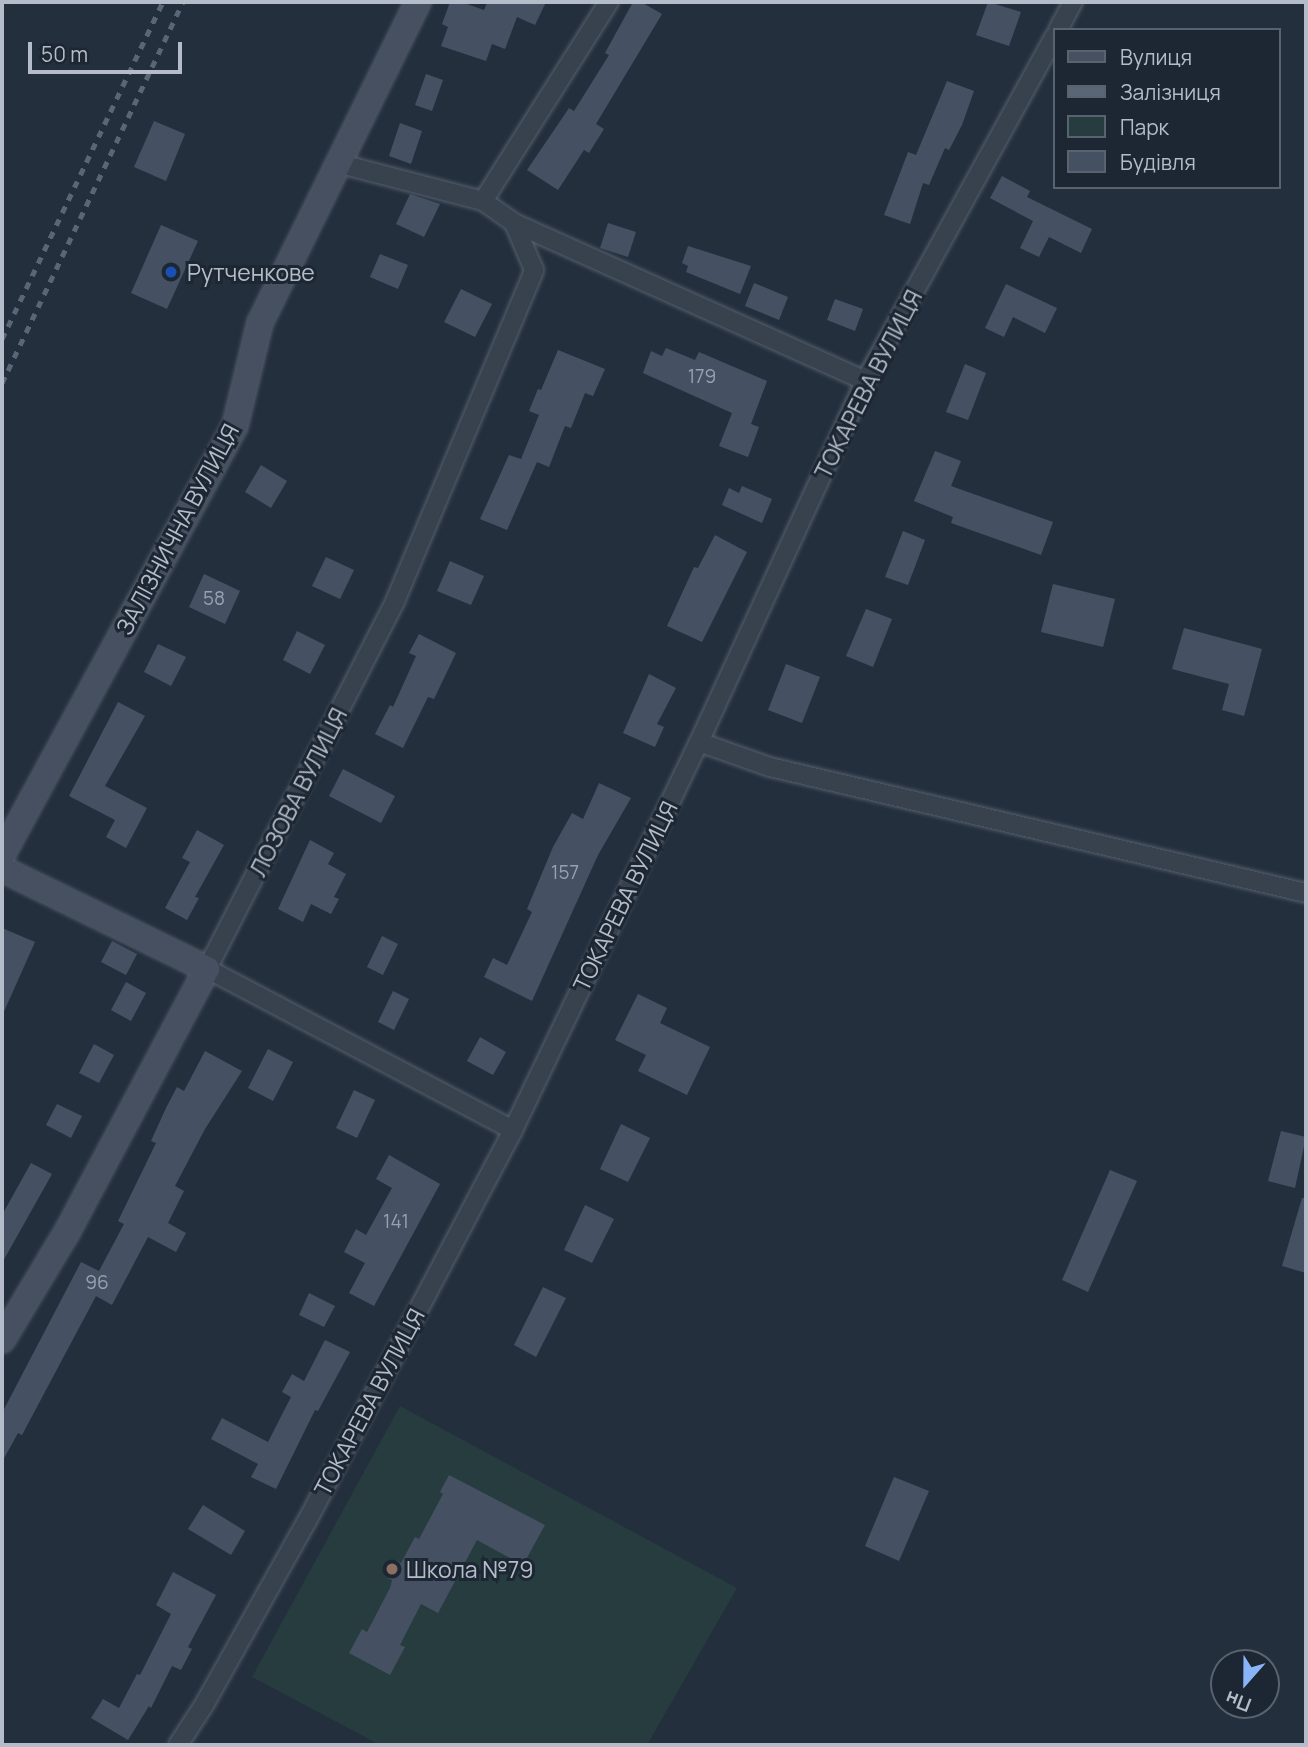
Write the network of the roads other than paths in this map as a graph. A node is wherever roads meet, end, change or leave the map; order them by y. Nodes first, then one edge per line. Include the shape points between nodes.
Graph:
1 (418, 2) edge
2 (609, 2) edge
3 (1073, 2) edge
4 (1059, 28) edge
5 (1052, 41) edge
6 (337, 163) junction
7 (483, 201) junction
8 (514, 223) junction
9 (865, 381) junction
10 (699, 742) junction
11 (2, 855) edge
12 (2, 869) edge
13 (1306, 892) edge
14 (207, 970) junction
15 (513, 1130) junction
16 (2, 1340) edge
17 (178, 1745) edge

1 - 6 main road, ЗАЛІЗНИЧНА ВУЛИЦЯ
2 - 7 street
3 - 4 street
5 - 9 street, ТОКАРЕВА ВУЛИЦЯ
6 - 7 street
6 - 11 main road, ЗАЛІЗНИЧНА ВУЛИЦЯ via 260,323 235,426
7 - 8 street
8 - 9 street
8 - 14 street, ЛОЗОВА ВУЛИЦЯ via 534,270 396,599
9 - 10 street, ТОКАРЕВА ВУЛИЦЯ
10 - 13 street via 769,767
10 - 15 street, ТОКАРЕВА ВУЛИЦЯ
12 - 14 main road
14 - 15 street
14 - 16 main road, ЛОЗОВА ВУЛИЦЯ via 67,1232
15 - 17 street, ТОКАРЕВА ВУЛИЦЯ via 307,1521

